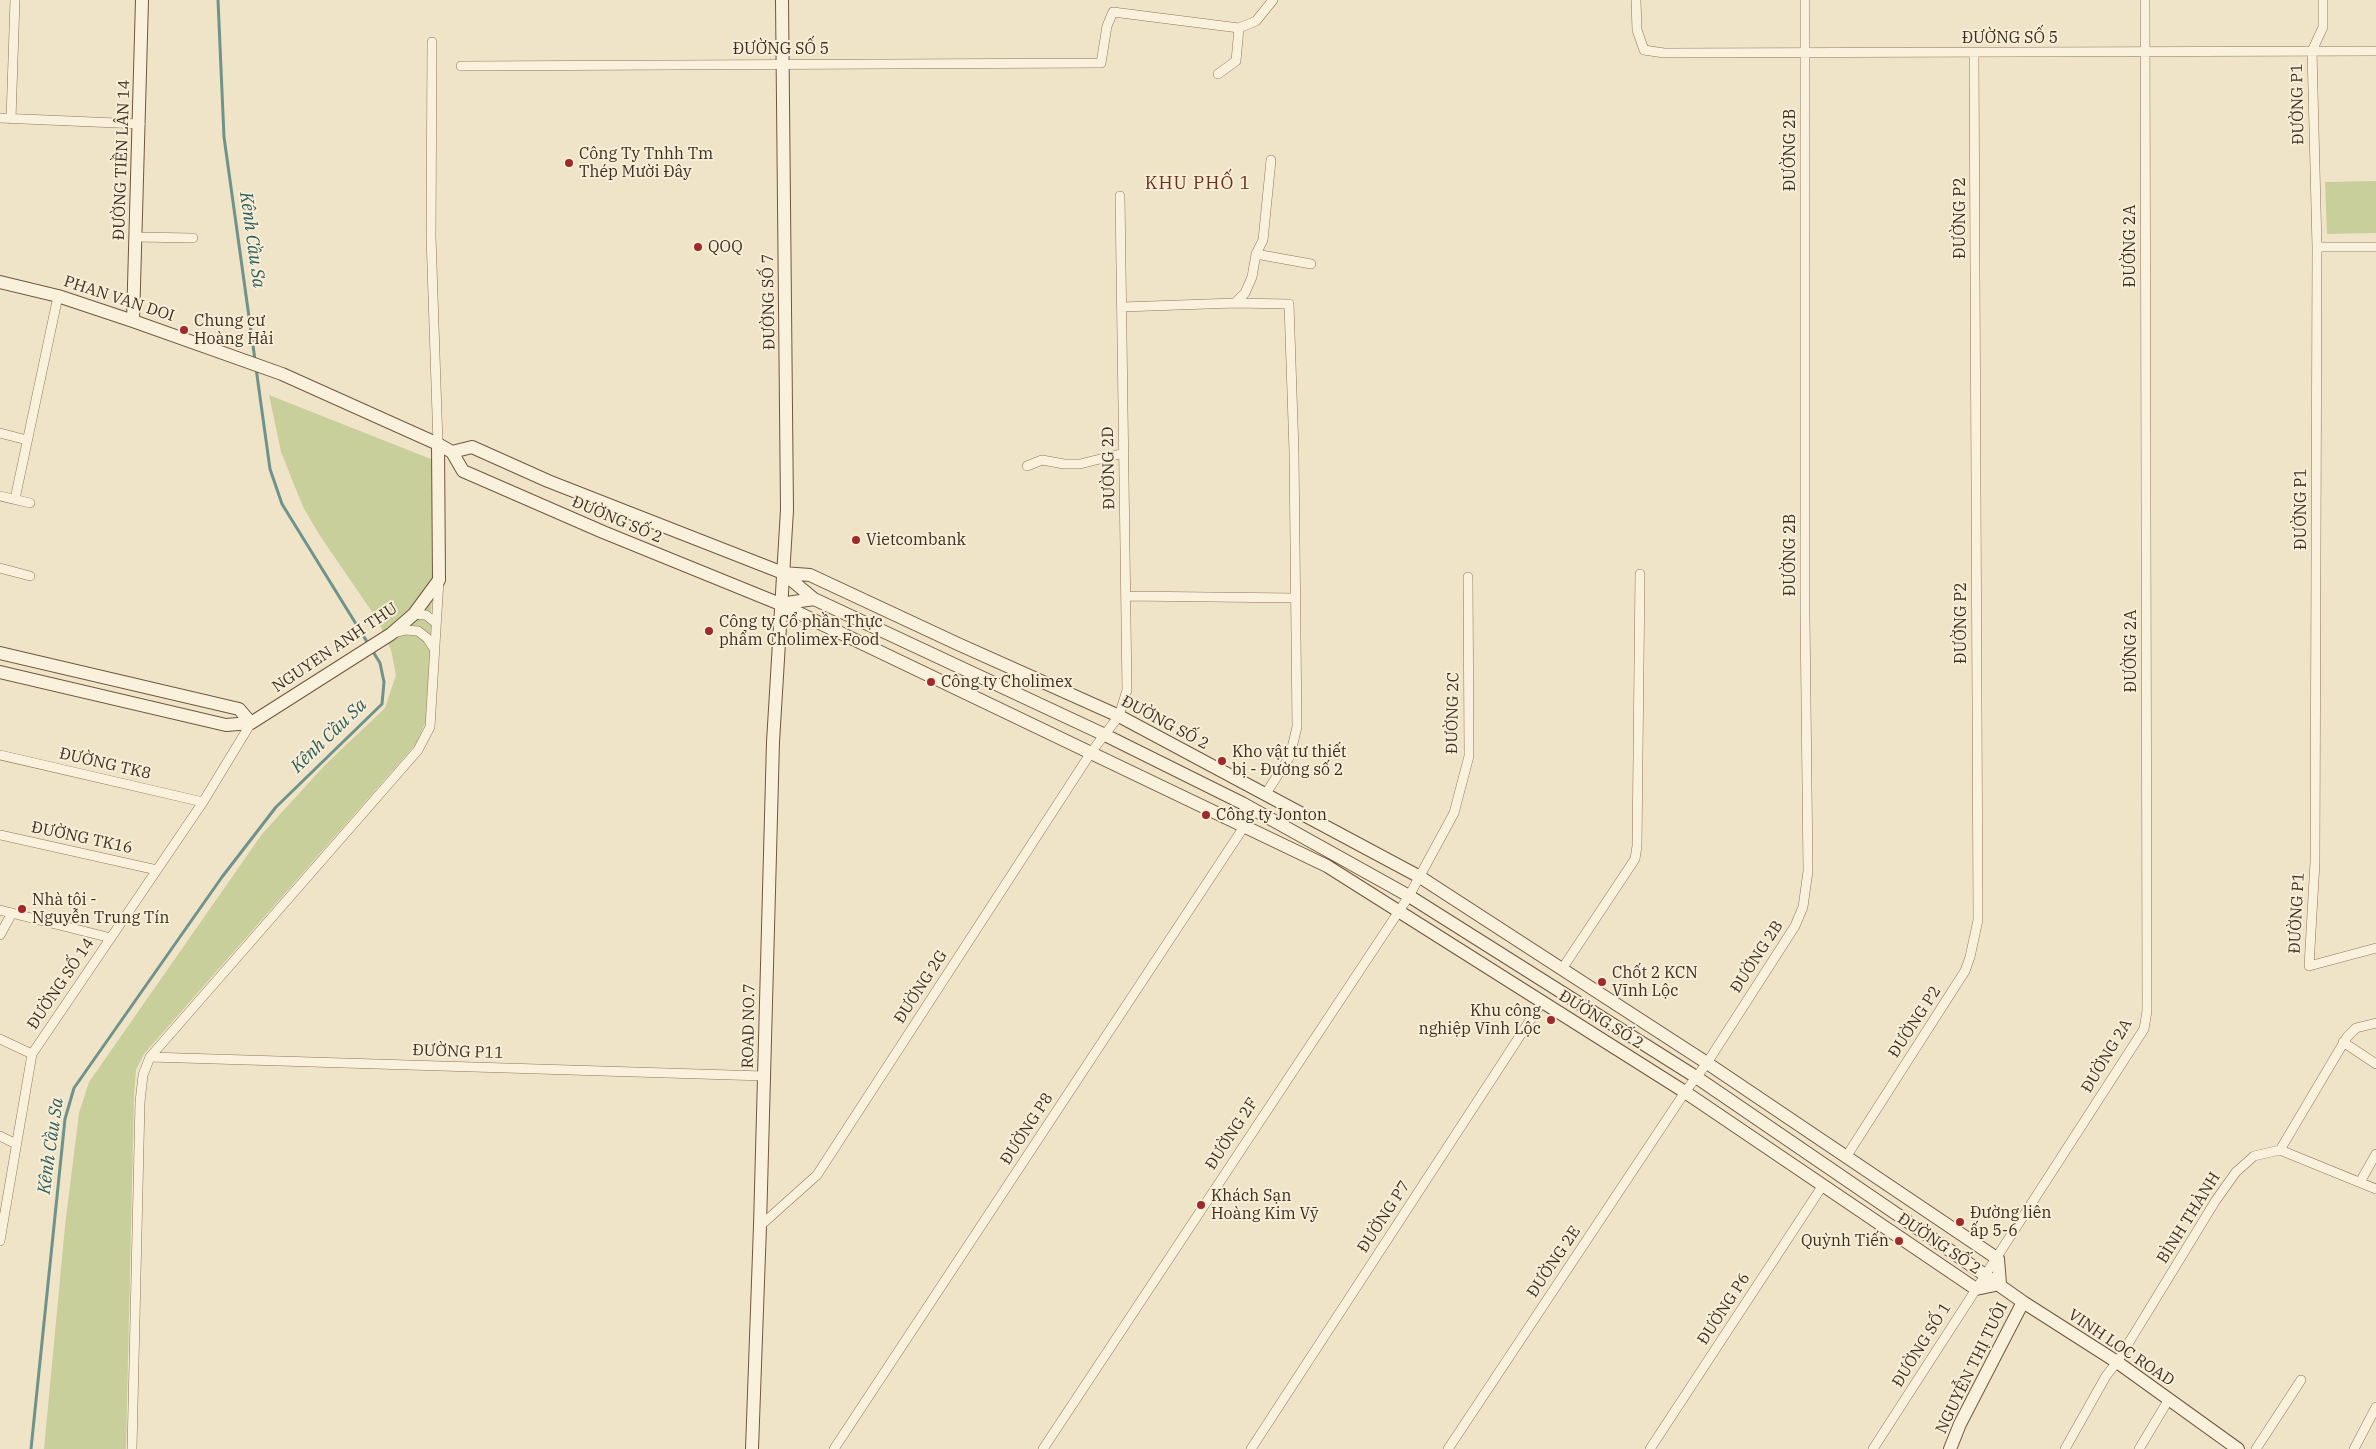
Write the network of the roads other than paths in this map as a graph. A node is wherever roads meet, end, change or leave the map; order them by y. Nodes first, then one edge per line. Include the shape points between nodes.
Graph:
1 (15, 0) edge
2 (142, 0) edge
3 (782, 0) edge
4 (1273, 0) edge
5 (1636, 0) edge
6 (1805, 0) edge
7 (2145, 0) edge
8 (2323, 0) edge
9 (1238, 28) junction
10 (432, 42) dead end
11 (2312, 51) junction
12 (2376, 51) edge
13 (1805, 52) junction
14 (1974, 53) junction
15 (2144, 53) junction
16 (782, 64) junction
17 (461, 66) dead end
18 (1218, 74) dead end
19 (0, 118) edge
20 (10, 119) junction
21 (140, 124) junction
22 (1270, 160) dead end
23 (1120, 196) dead end
24 (136, 237) junction
25 (192, 238) dead end
26 (2317, 247) junction
27 (2376, 247) edge
28 (1256, 254) junction
29 (1310, 264) dead end
30 (0, 282) edge
31 (58, 296) junction
32 (1235, 303) junction
33 (1122, 307) junction
34 (133, 320) junction
35 (282, 374) joint
36 (0, 433) edge
37 (27, 440) junction
38 (438, 444) junction
39 (452, 452) junction
40 (1124, 453) junction
41 (1027, 466) dead end
42 (0, 496) edge
43 (15, 499) junction
44 (30, 503) dead end
45 (0, 568) edge
46 (784, 573) junction
47 (1640, 574) dead end
48 (30, 576) dead end
49 (1468, 577) dead end
50 (439, 580) junction
51 (1126, 596) junction
52 (1295, 598) junction
53 (814, 599) junction
54 (780, 604) junction
55 (414, 614) junction
56 (436, 623) junction
57 (391, 634) junction
58 (435, 650) junction
59 (0, 653) edge
60 (0, 672) edge
61 (1119, 716) junction
62 (251, 723) junction
63 (1105, 735) junction
64 (1092, 751) junction
65 (0, 755) edge
66 (1266, 795) junction
67 (203, 802) junction
68 (1255, 810) junction
69 (1244, 826) junction
70 (0, 836) edge
71 (157, 870) junction
72 (1420, 877) junction
73 (1409, 896) junction
74 (0, 910) edge
75 (1398, 911) junction
76 (12, 914) junction
77 (0, 935) edge
78 (111, 938) junction
79 (2376, 948) edge
80 (1562, 969) junction
81 (1542, 1002) junction
82 (2376, 1023) edge
83 (0, 1038) edge
84 (2343, 1042) junction
85 (32, 1054) junction
86 (150, 1057) junction
87 (1707, 1063) junction
88 (2376, 1064) edge
89 (764, 1076) junction
90 (1696, 1077) junction
91 (1685, 1092) junction
92 (0, 1136) edge
93 (16, 1144) junction
94 (2280, 1150) junction
95 (2376, 1154) edge
96 (1846, 1157) junction
97 (2360, 1182) junction
98 (1824, 1185) junction
99 (2376, 1189) edge
100 (760, 1226) junction
101 (1, 1228) edge
102 (0, 1241) edge
103 (1998, 1259) junction
104 (1985, 1276) junction
105 (2000, 1284) junction
106 (1976, 1289) junction
107 (2023, 1302) junction
108 (2117, 1362) junction
109 (2301, 1380) dead end
110 (2169, 1399) junction
111 (2376, 1407) edge
112 (1952, 1448) edge
113 (132, 1449) edge
114 (752, 1449) edge
115 (834, 1449) edge
116 (1043, 1449) edge
117 (1251, 1449) edge
118 (1448, 1449) edge
119 (1650, 1449) edge
120 (1873, 1449) edge
121 (2065, 1449) edge
122 (2139, 1449) edge
123 (2238, 1449) edge
124 (2256, 1449) edge
125 (2354, 1449) edge

1 - 20 street
2 - 21 main road, ĐƯỜNG TIỀN LÂN 14
3 - 16 main road, ĐƯỜNG SỐ 7
4 - 9 street via 1256,21
5 - 13 street, ĐƯỜNG SỐ 5 via 1637,30 1644,50 1675,54
6 - 13 street, ĐƯỜNG 2B
7 - 15 street, ĐƯỜNG 2A
8 - 11 street via 2323,27
9 - 16 street, ĐƯỜNG SỐ 5 via 1114,12 1107,26 1101,63
9 - 18 street via 1236,61
10 - 38 street via 431,236
11 - 12 street, ĐƯỜNG SỐ 5
11 - 15 street, ĐƯỜNG SỐ 5
11 - 26 street, ĐƯỜNG P1
13 - 14 street, ĐƯỜNG SỐ 5
13 - 87 street, ĐƯỜNG 2B via 1807,889 1795,926
14 - 15 street, ĐƯỜNG SỐ 5
14 - 96 street, ĐƯỜNG P2 via 1978,920 1965,971
15 - 103 street, ĐƯỜNG 2A via 2147,1011 2144,1029
16 - 17 street, ĐƯỜNG SỐ 5
16 - 46 main road, ĐƯỜNG SỐ 7 via 787,424
19 - 20 street
20 - 21 street
21 - 24 main road, ĐƯỜNG TIỀN LÂN 14
22 - 28 street via 1263,240
23 - 33 street, ĐƯỜNG 2D
24 - 25 street
24 - 34 main road, ĐƯỜNG TIỀN LÂN 14
26 - 27 street
26 - 79 street, ĐƯỜNG P1 via 2315,862 2309,966
28 - 29 street
28 - 32 street via 1252,277 1245,293
30 - 31 main road, PHAN VAN DOI
31 - 34 main road, PHAN VAN DOI
31 - 37 street
32 - 33 street
32 - 52 street via 1289,304
33 - 40 street, ĐƯỜNG 2D
34 - 35 main road, PHAN VAN DOI
35 - 38 main road, ĐƯỜNG SỐ 2
36 - 37 street
37 - 43 street
38 - 39 main road, ĐƯỜNG SỐ 2
38 - 50 main road
39 - 46 main road, ĐƯỜNG SỐ 2 via 472,447 548,481
39 - 54 main road, ĐƯỜNG SỐ 2 via 463,471
40 - 41 street via 1080,464 1042,460
40 - 51 street, ĐƯỜNG 2D
42 - 43 street
43 - 44 street
45 - 48 street
46 - 53 main road, ĐƯỜNG SỐ 2
46 - 54 main road, ĐƯỜNG SỐ 7
46 - 61 main road, ĐƯỜNG SỐ 2 via 810,575
47 - 80 street via 1638,846 1635,860
49 - 72 street, ĐƯỜNG 2C via 1469,756 1454,813
50 - 55 main road, NGUYEN ANH THU
50 - 56 street
51 - 52 street
51 - 61 street, ĐƯỜNG 2D via 1127,690
52 - 66 street via 1297,727 1290,756
53 - 54 main road
53 - 63 main road, ĐƯỜNG SỐ 2
54 - 64 main road, ĐƯỜNG SỐ 2
54 - 89 main road, ROAD NO.7
55 - 56 street via 426,615
55 - 57 main road, NGUYEN ANH THU
56 - 58 street
57 - 58 street via 418,631
57 - 62 main road, NGUYEN ANH THU
58 - 86 street via 430,727 418,750
59 - 62 main road via 239,709
60 - 62 main road, NGUYEN ANH THU via 226,725
61 - 63 street, ĐƯỜNG 2D
61 - 66 main road, ĐƯỜNG SỐ 2
62 - 67 street, ĐƯỜNG SỐ 14
63 - 64 street, ĐƯỜNG 2G
63 - 68 main road, ĐƯỜNG SỐ 2
64 - 69 main road, ĐƯỜNG SỐ 2
64 - 100 street, ĐƯỜNG 2G via 817,1175
65 - 67 street, ĐƯỜNG TK8
66 - 72 main road, ĐƯỜNG SỐ 2
67 - 71 street, ĐƯỜNG SỐ 14
68 - 69 street, ĐƯỜNG P8
68 - 73 main road, ĐƯỜNG SỐ 2
69 - 75 main road, ĐƯỜNG SỐ 2 via 1328,866
69 - 115 street, ĐƯỜNG P8
70 - 71 street, ĐƯỜNG TK16
71 - 78 street, ĐƯỜNG SỐ 14
72 - 73 street, ĐƯỜNG 2C
72 - 80 main road, ĐƯỜNG SỐ 2
73 - 75 street, ĐƯỜNG 2F
73 - 90 main road, ĐƯỜNG SỐ 2
74 - 76 street
75 - 81 main road, ĐƯỜNG SỐ 2
75 - 116 street, ĐƯỜNG 2F
76 - 77 street
76 - 78 street
78 - 85 street, ĐƯỜNG SỐ 14
80 - 87 main road, ĐƯỜNG SỐ 2
81 - 91 main road, ĐƯỜNG SỐ 2
81 - 117 street, ĐƯỜNG P7
82 - 84 street via 2356,1028
83 - 85 street
84 - 88 street
84 - 94 street
85 - 93 street, ĐƯỜNG SỐ 14
86 - 89 street, ĐƯỜNG P11
86 - 113 street via 143,1075 140,1102
87 - 90 street, ĐƯỜNG 2B
87 - 96 main road, ĐƯỜNG SỐ 2
89 - 100 main road, ROAD NO.7
90 - 91 street, ĐƯỜNG 2E
90 - 104 main road, ĐƯỜNG SỐ 2
91 - 98 main road, ĐƯỜNG SỐ 2
91 - 118 street, ĐƯỜNG 2E
92 - 93 street
93 - 101 street, ĐƯỜNG SỐ 14
94 - 97 street
94 - 108 street, BÌNH THÀNH via 2254,1156 2236,1172
95 - 97 street
96 - 103 main road, ĐƯỜNG SỐ 2
97 - 99 street
98 - 106 main road, ĐƯỜNG SỐ 2
98 - 119 street, ĐƯỜNG P6
100 - 114 main road, ROAD NO.7
101 - 102 street, ĐƯỜNG SỐ 14
103 - 104 street, ĐƯỜNG SỐ 1
103 - 105 main road, ĐƯỜNG SỐ 2
104 - 105 main road, VINH LOC ROAD
104 - 106 street, ĐƯỜNG SỐ 1
105 - 106 main road, ĐƯỜNG SỐ 2
105 - 107 main road, VINH LOC ROAD
106 - 120 street, ĐƯỜNG SỐ 1
107 - 108 main road, VINH LOC ROAD
107 - 112 main road, NGUYỄN THỊ TUÔI
108 - 110 main road, VINH LOC ROAD
108 - 121 street, BÌNH THÀNH
109 - 124 street
110 - 122 street
110 - 123 main road, VINH LOC ROAD
111 - 125 street

